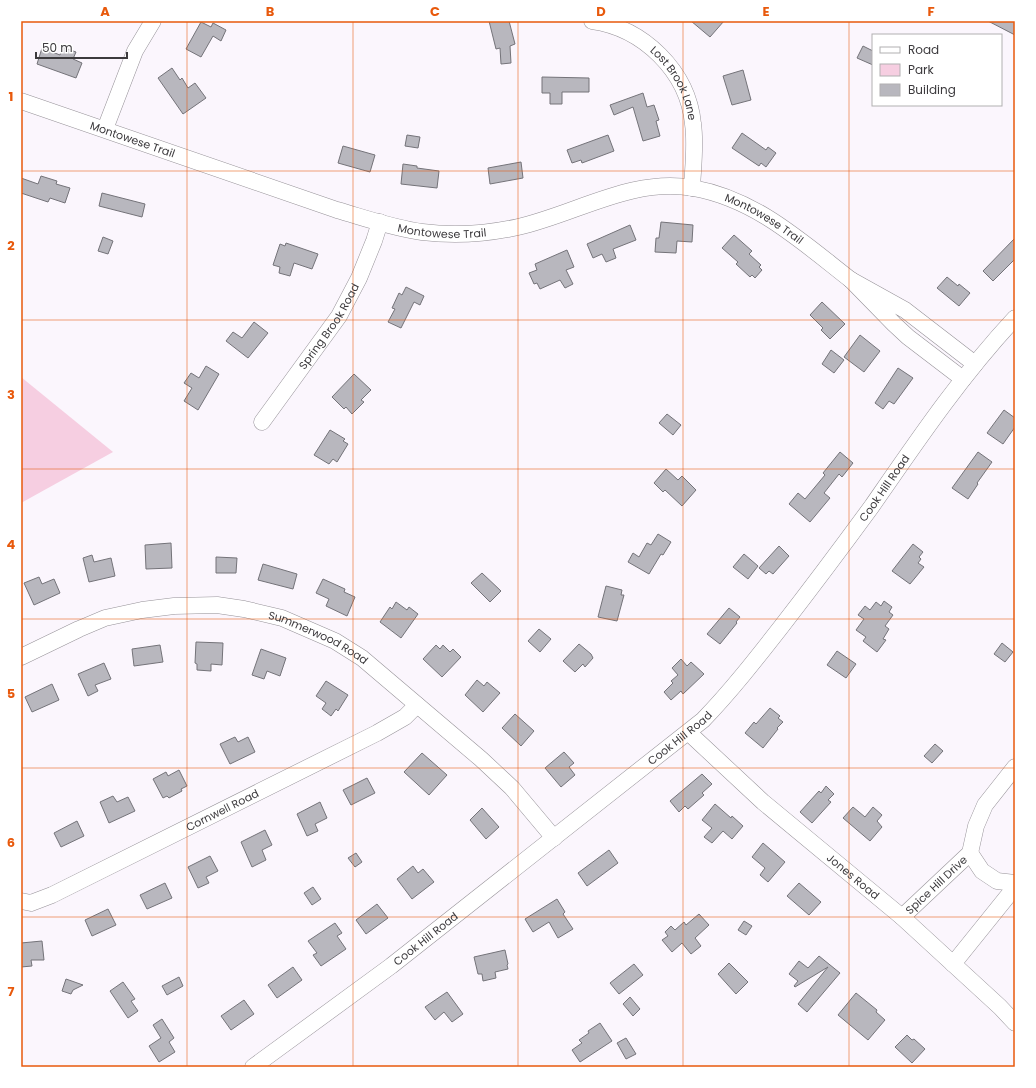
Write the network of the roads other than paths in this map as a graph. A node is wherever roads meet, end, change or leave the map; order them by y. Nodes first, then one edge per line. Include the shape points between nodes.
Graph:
1 (153, 21) edge
2 (592, 21) edge
3 (21, 101) edge
4 (105, 129) junction
5 (692, 188) junction
6 (380, 222) junction
7 (850, 280) junction
8 (1015, 318) edge
9 (975, 364) junction
10 (963, 379) junction
11 (262, 422) dead end
12 (21, 657) edge
13 (417, 705) junction
14 (689, 733) junction
15 (1015, 766) edge
16 (554, 838) junction
17 (970, 853) junction
18 (1015, 883) edge
19 (1015, 887) edge
20 (21, 901) edge
21 (902, 917) junction
22 (953, 964) junction
23 (1015, 1023) edge
24 (253, 1067) edge

1 - 4 street via 136,51
2 - 5 street, Lost Brook Lane via 614,26 643,40 666,60 681,84 693,123
3 - 4 street, Montowese Trail
4 - 6 street, Montowese Trail via 337,210
5 - 6 street, Montowese Trail via 662,186 631,191 548,219 496,231 453,234 421,232
5 - 7 street, Montowese Trail via 740,202 761,212
6 - 11 street, Spring Brook Road via 359,278 339,316
7 - 9 street, Montowese Trail via 904,310
7 - 10 street, Montowese Trail via 903,333
8 - 9 street, Cook Hill Road
9 - 10 street, Cook Hill Road
10 - 14 street, Cook Hill Road via 812,587 739,681
12 - 13 street, Summerwood Road via 105,618 174,606 217,605 282,618 335,641 362,658
13 - 16 street, Summerwood Road via 512,788
13 - 20 street, Cornwell Road via 405,717 377,733 66,888 31,903
14 - 16 street, Cook Hill Road
14 - 21 street, Jones Road via 763,802
15 - 17 street, Spice Hill Drive via 985,805 976,826
16 - 24 street, Cook Hill Road via 391,966
17 - 18 street, Spice Hill Drive via 982,872 997,881
17 - 21 street, Spice Hill Drive
19 - 22 street
21 - 22 street, Jones Road
22 - 23 street, Jones Road

